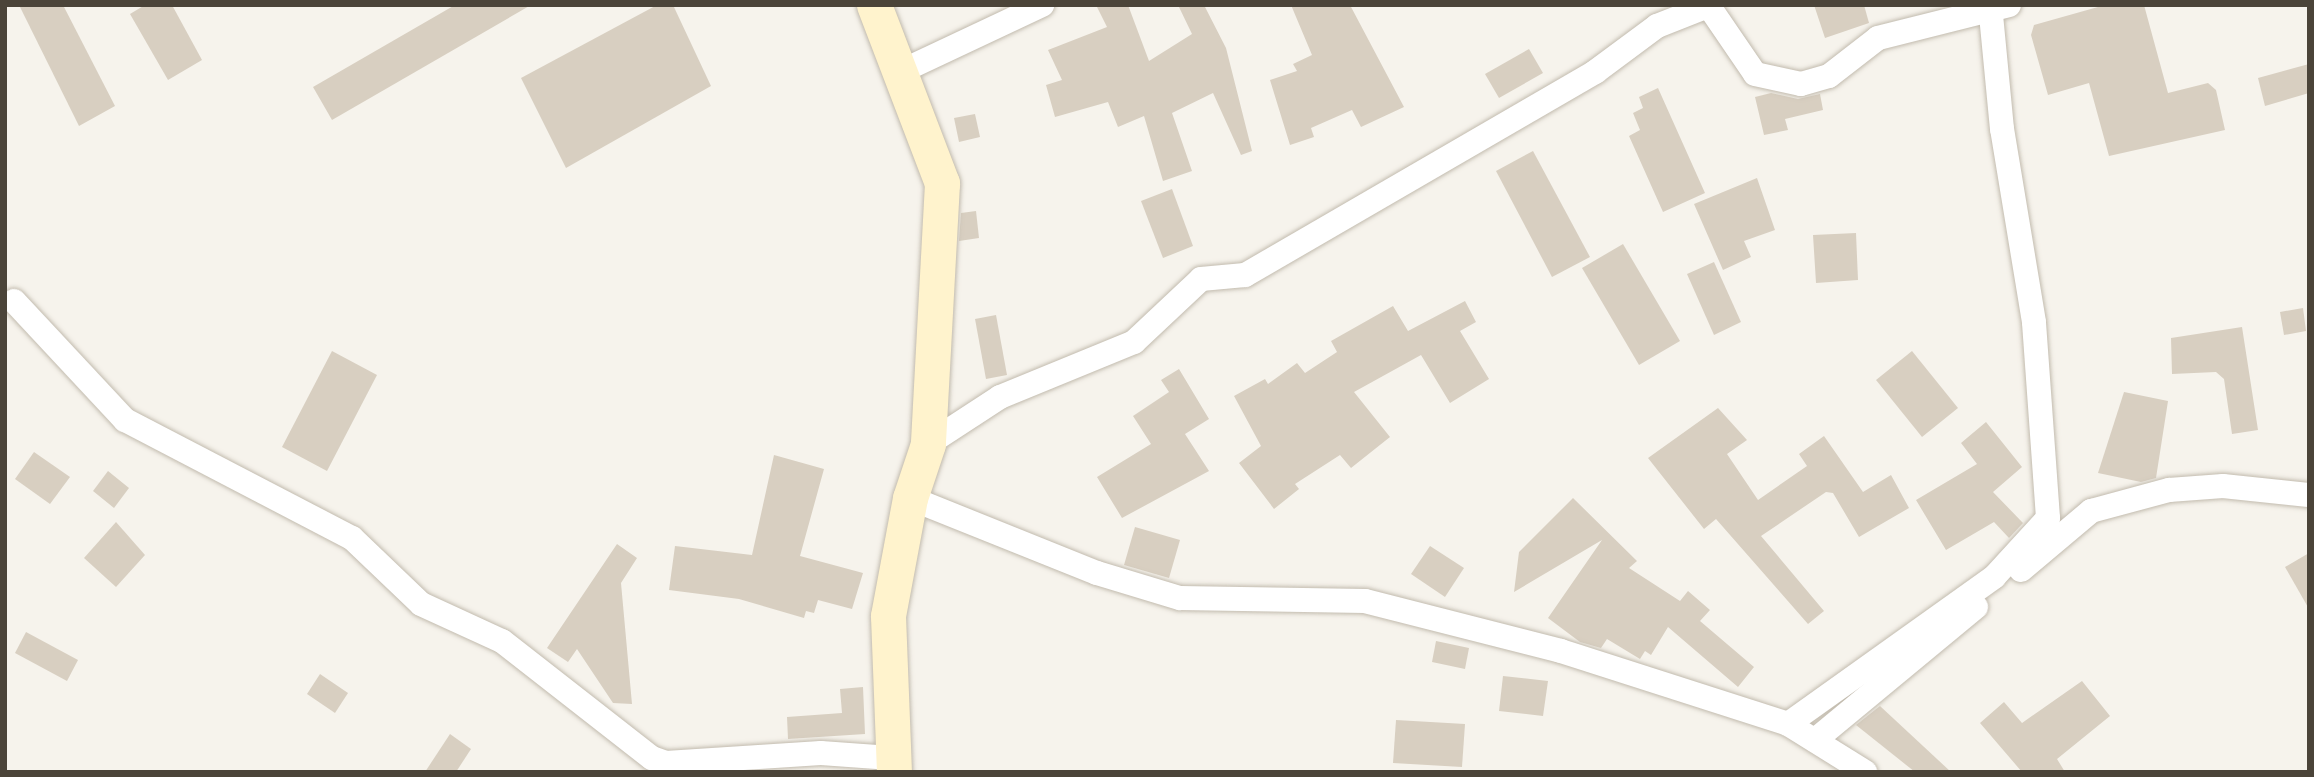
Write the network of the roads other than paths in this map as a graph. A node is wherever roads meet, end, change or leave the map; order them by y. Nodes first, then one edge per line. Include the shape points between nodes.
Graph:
1 (874, 5) edge
2 (1042, 5) edge
3 (1708, 6) edge
4 (1995, 7) edge
5 (901, 71) junction
6 (13, 301) dead end
7 (928, 444) junction
8 (2309, 495) edge
9 (910, 499) junction
10 (1788, 724) junction
11 (1815, 740) junction
12 (892, 765) edge
13 (1865, 772) edge

1 - 5 street
2 - 5 street
3 - 4 street via 1755,74 1801,83 1829,76 1878,38
3 - 7 street via 1657,26 1595,72 1245,275 1201,279 1134,342 1000,397
4 - 10 street via 2034,322 2048,519 1994,577
5 - 7 street via 943,183
6 - 12 street via 125,420 352,538 421,604 502,640 652,758 666,763 821,753
7 - 9 street
8 - 11 street via 2182,489 2091,512
9 - 10 street via 1097,573 1180,598 1365,601 1561,651
9 - 12 street via 888,616
10 - 11 street
11 - 13 street

